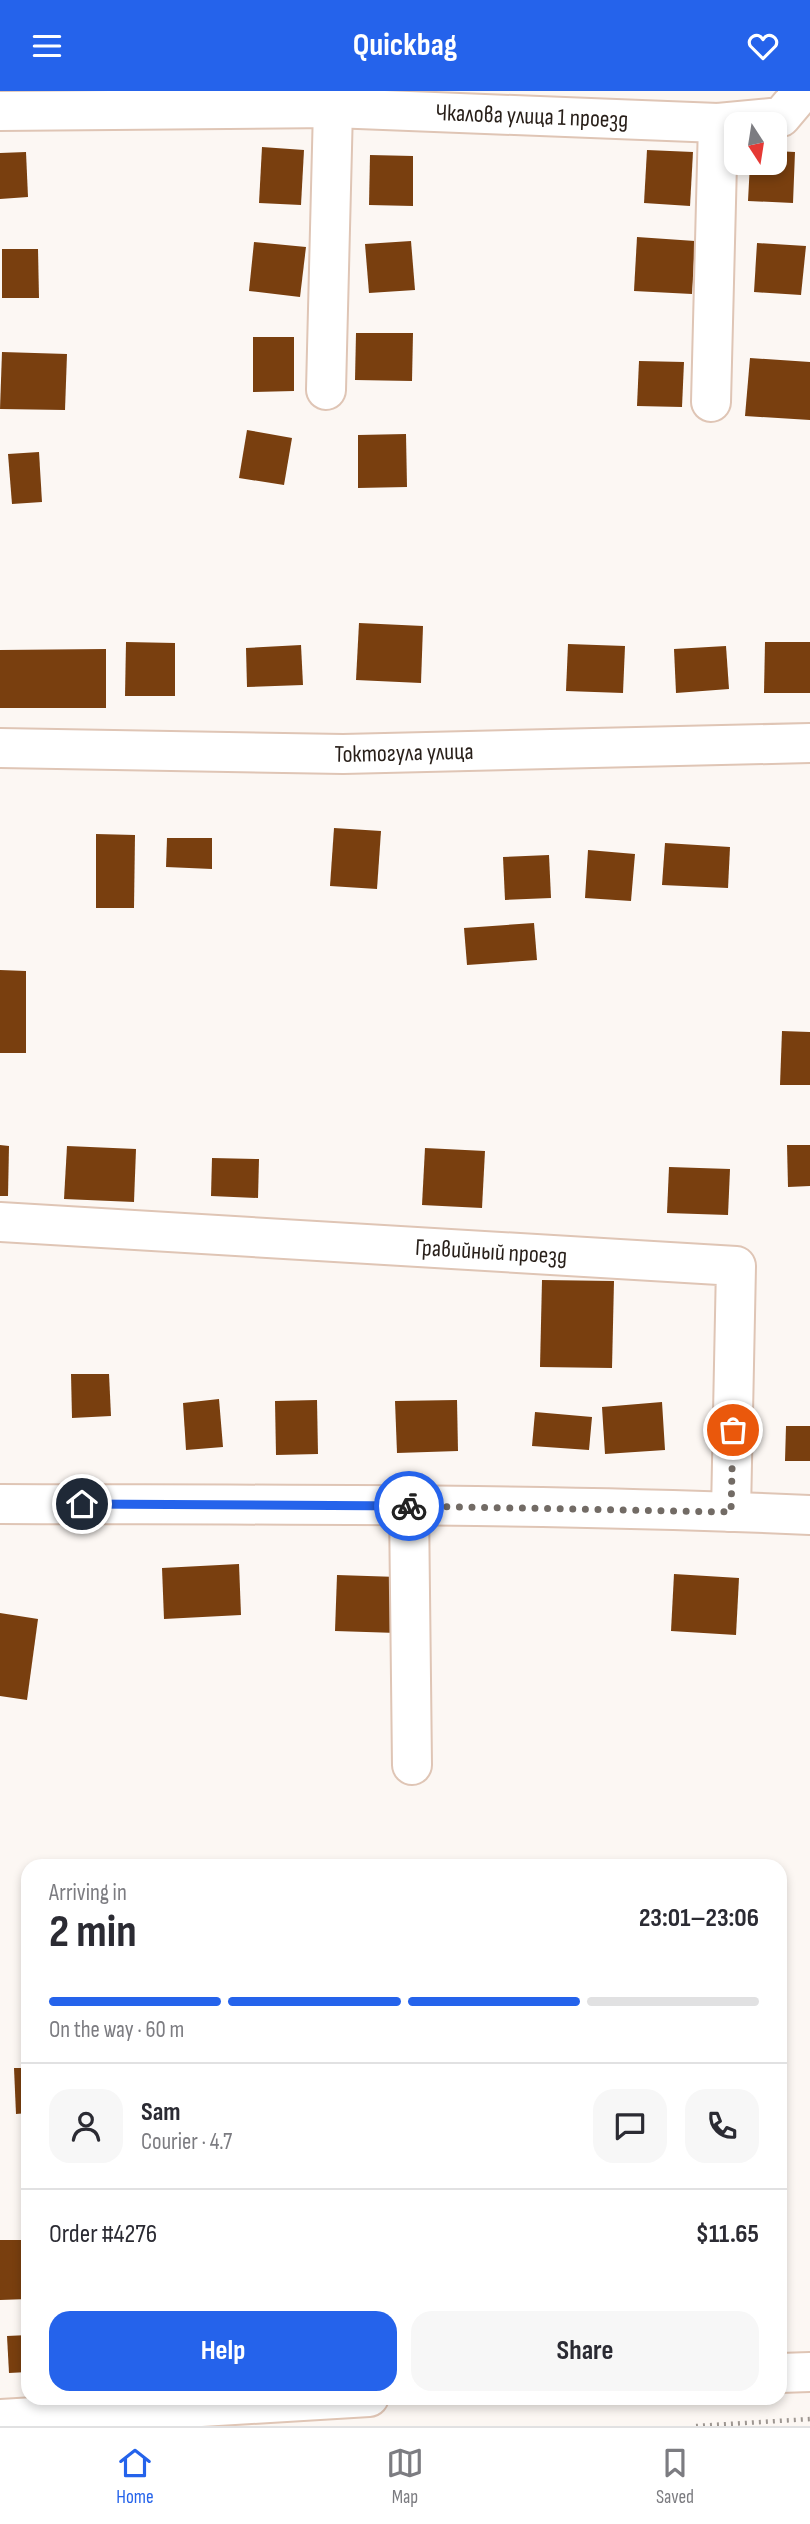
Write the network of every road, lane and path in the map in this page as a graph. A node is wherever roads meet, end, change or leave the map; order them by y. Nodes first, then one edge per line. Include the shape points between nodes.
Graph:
1 (797, 91) edge
2 (333, 108) junction
3 (0, 111) edge
4 (718, 123) junction
5 (326, 390) dead end
6 (711, 402) dead end
7 (810, 743) edge
8 (0, 748) edge
9 (0, 1222) edge
10 (0, 1504) edge
11 (409, 1506) junction
12 (731, 1512) junction
13 (810, 1515) edge
14 (412, 1765) dead end
15 (810, 2372) edge
16 (787, 2373) edge
17 (235, 2405) edge
18 (0, 2419) edge
19 (810, 2419) edge
20 (696, 2426) edge

1 - 4 street, Чкалова улица 1 проезд via 797,98 781,117
2 - 3 street, Чкалова улица 1 проезд
2 - 4 street, Чкалова улица 1 проезд
2 - 5 street
4 - 6 street
7 - 8 street, Токтогула улица via 343,754
9 - 12 street, Гравийный проезд via 736,1266
10 - 11 street
11 - 12 street
11 - 14 street
12 - 13 street
15 - 16 street
17 - 18 street
19 - 20 path

